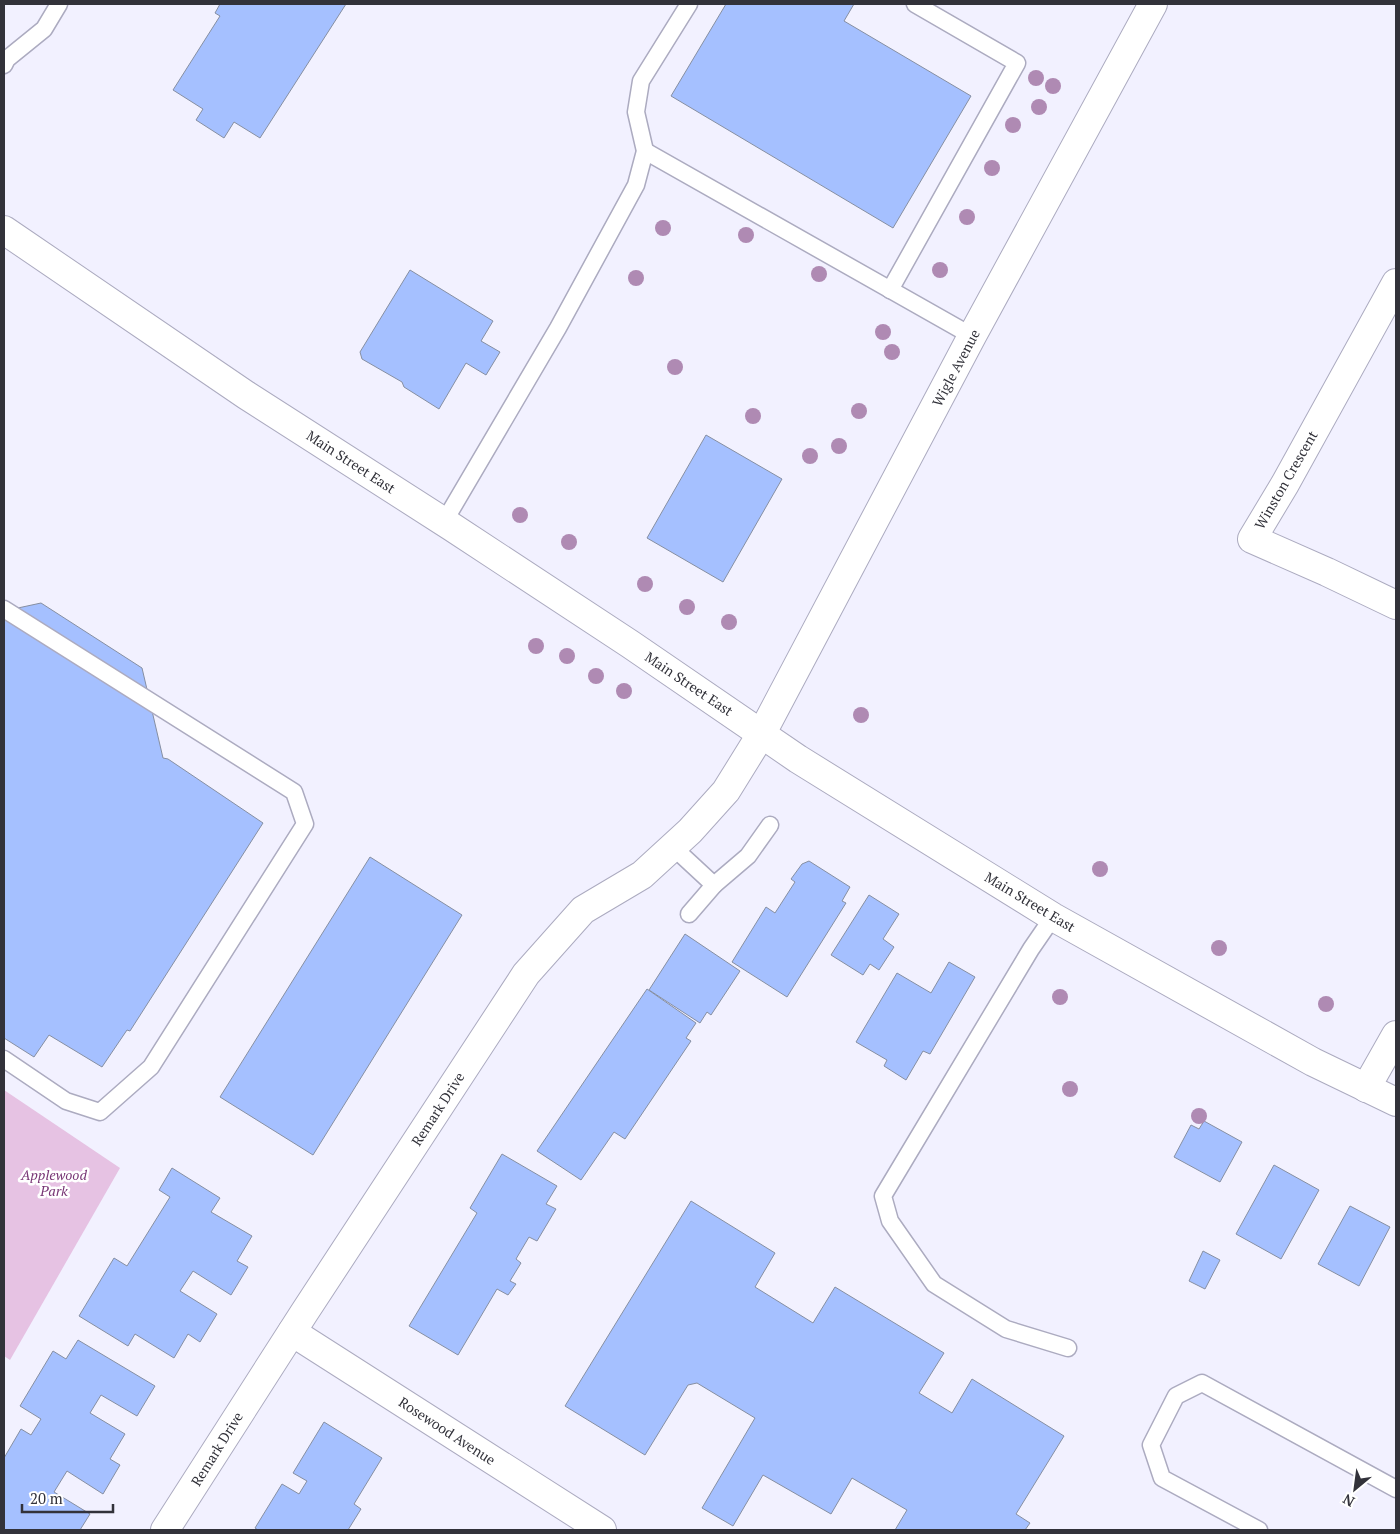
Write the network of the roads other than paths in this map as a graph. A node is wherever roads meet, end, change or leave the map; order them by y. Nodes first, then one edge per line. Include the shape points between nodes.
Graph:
1 (59, 4) edge
2 (689, 4) edge
3 (915, 4) edge
4 (1153, 4) edge
5 (4, 66) edge
6 (645, 151) junction
7 (4, 230) edge
8 (1396, 283) edge
9 (890, 290) junction
10 (972, 336) junction
11 (444, 522) junction
12 (1396, 605) edge
13 (4, 609) edge
14 (762, 733) junction
15 (770, 825) dead end
16 (673, 847) junction
17 (714, 885) junction
18 (689, 914) dead end
19 (1053, 917) junction
20 (1396, 1036) edge
21 (4, 1059) edge
22 (1366, 1088) junction
23 (1396, 1102) edge
24 (292, 1332) junction
25 (1068, 1348) dead end
26 (1396, 1489) edge
27 (166, 1530) edge
28 (602, 1530) edge
29 (1259, 1530) edge

1 - 5 lane via 44,29 7,59
2 - 6 lane via 641,82 636,112
3 - 9 lane via 1017,63
4 - 10 street, Wigle Avenue
6 - 9 lane
6 - 11 lane via 636,185 558,328
7 - 11 street, Main Street East via 246,395
8 - 12 street, Winston Crescent via 1252,539
9 - 10 lane
10 - 14 street, Wigle Avenue
11 - 14 street, Main Street East
13 - 21 lane via 294,792 305,824 151,1067 100,1112 66,1100
14 - 16 street, Remark Drive via 726,791
14 - 19 street, Main Street East via 798,759
15 - 17 lane via 748,856
16 - 17 lane
16 - 24 street, Remark Drive via 642,875 583,910 526,974
17 - 18 lane
19 - 22 street, Main Street East via 1313,1062
19 - 25 lane via 883,1196 890,1221 934,1284 1006,1329
20 - 22 street
22 - 23 street, Main Street East
24 - 27 street, Remark Drive
24 - 28 street, Rosewood Avenue
26 - 29 lane via 1202,1382 1176,1396 1152,1445 1162,1478

